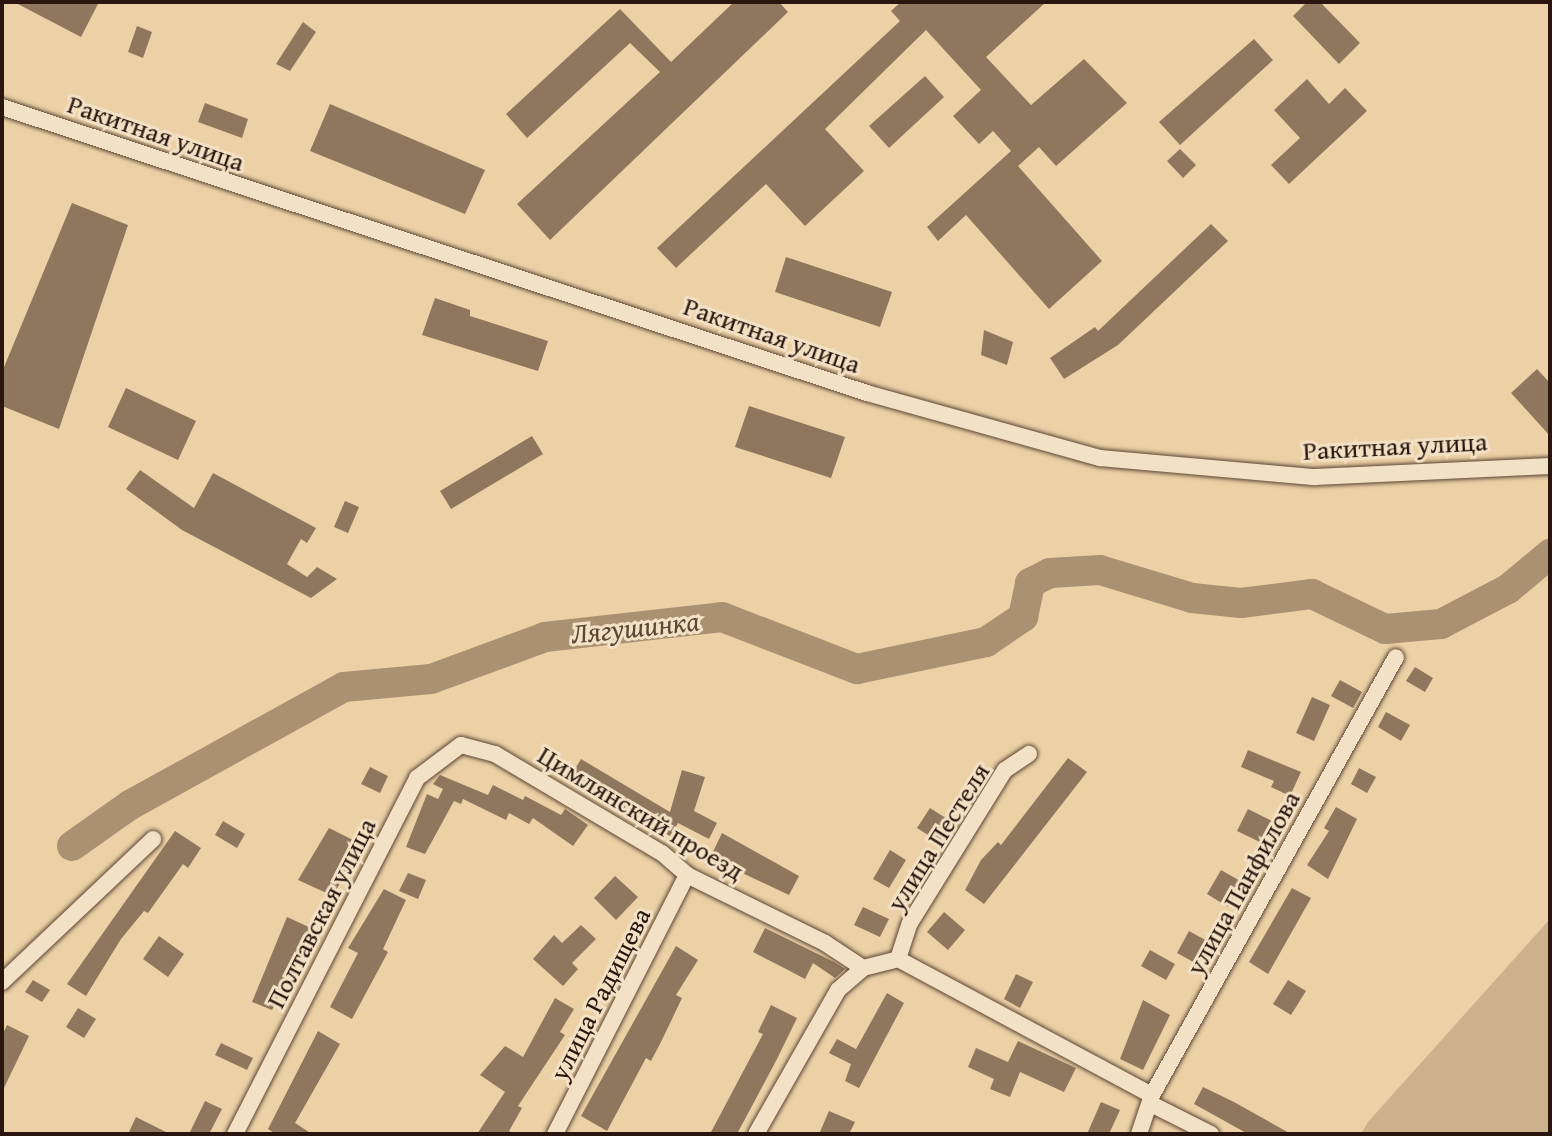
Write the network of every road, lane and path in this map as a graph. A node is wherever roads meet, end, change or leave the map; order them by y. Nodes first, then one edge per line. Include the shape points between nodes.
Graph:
1 (2, 107) edge
2 (1550, 466) edge
3 (1396, 657) dead end
4 (477, 747) joint
5 (1029, 754) dead end
6 (153, 839) dead end
7 (687, 875) junction
8 (898, 959) junction
9 (863, 968) junction
10 (2, 982) edge
11 (1152, 1100) junction
12 (235, 1134) edge
13 (555, 1134) edge
14 (756, 1134) edge
15 (1139, 1134) edge
16 (1211, 1134) edge

1 - 2 street, Ракитная улица via 867,393 1100,458 1315,477
3 - 11 street, улица Панфилова
4 - 7 street, Цимлянский проезд via 662,853
4 - 12 street, Полтавская улица via 461,745 417,778
5 - 8 street, улица Пестеля via 1005,770 910,923
6 - 10 street
7 - 9 street, Цимлянский проезд via 825,943
7 - 13 street, улица Радищева
8 - 9 street
8 - 11 street
9 - 14 street via 838,990
11 - 15 street, улица Панфилова
11 - 16 street

